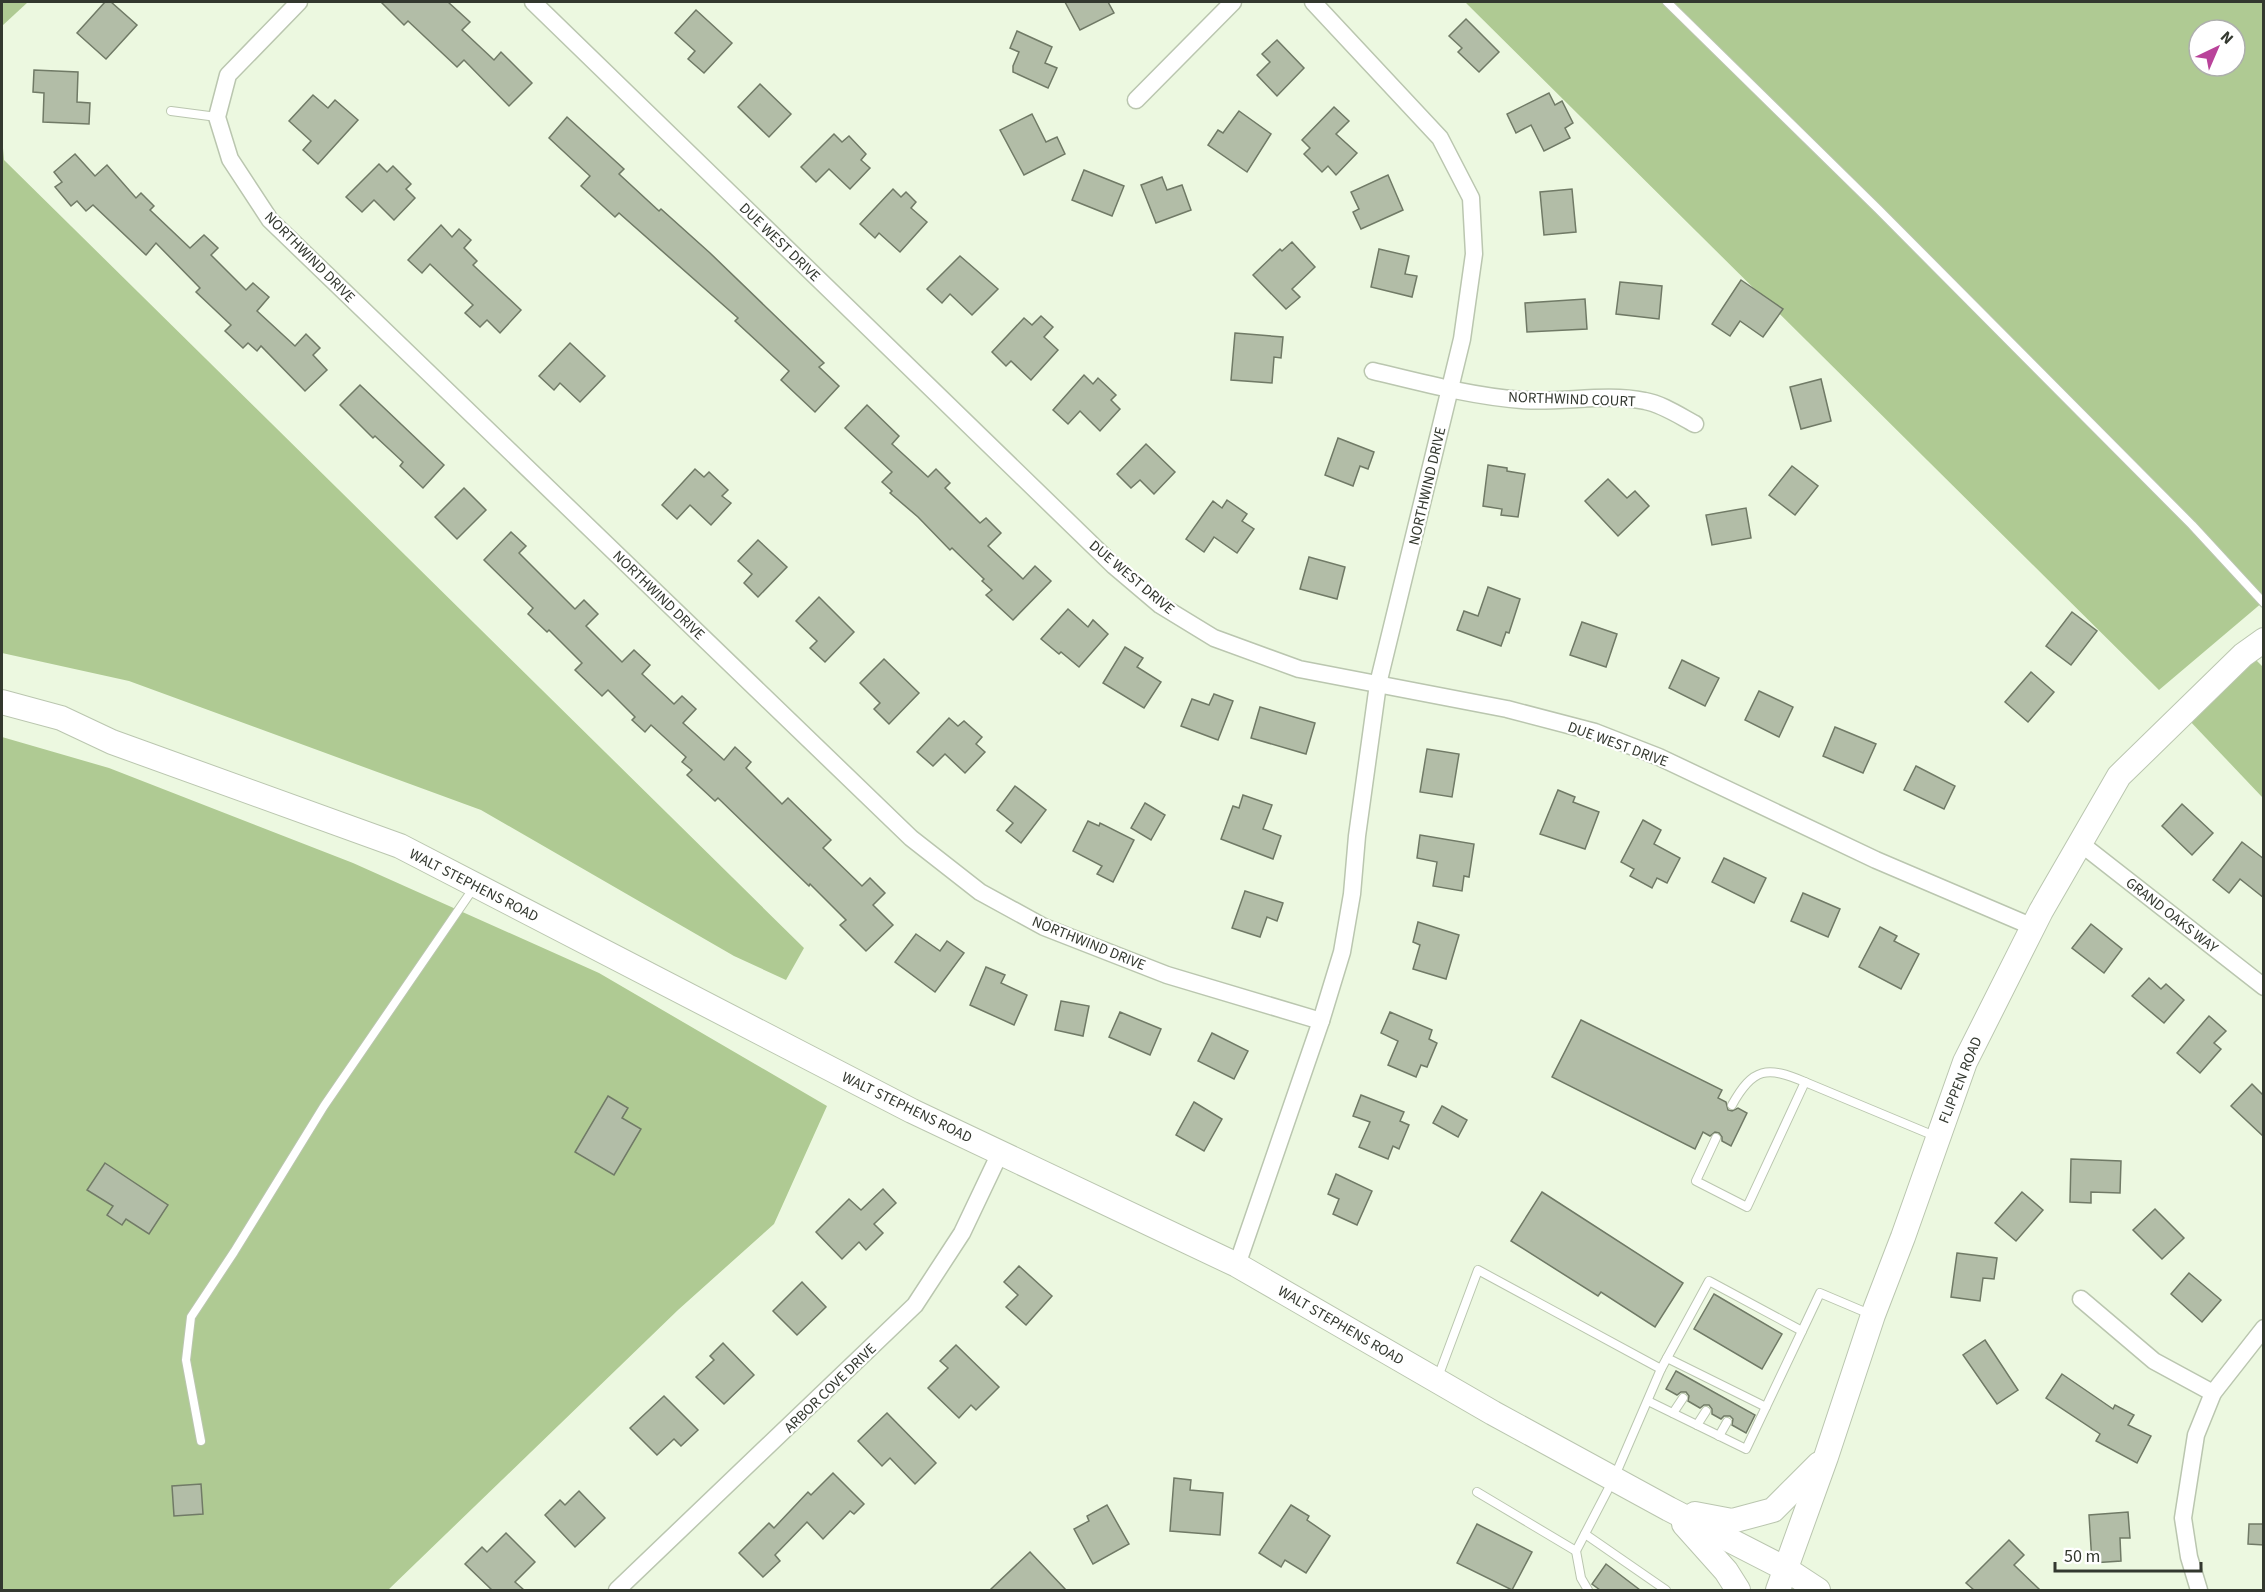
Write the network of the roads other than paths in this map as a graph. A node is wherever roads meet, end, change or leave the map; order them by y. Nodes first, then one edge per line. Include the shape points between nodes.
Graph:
1 (299, 2) edge
2 (533, 2) edge
3 (1233, 2) edge
4 (1313, 2) edge
5 (1667, 2) edge
6 (1136, 100) dead end
7 (171, 111) dead end
8 (217, 117) junction
9 (1374, 371) dead end
10 (1450, 390) junction
11 (1695, 423) dead end
12 (2264, 603) edge
13 (2264, 640) edge
14 (1378, 684) junction
15 (2, 702) edge
16 (2080, 843) junction
17 (476, 885) junction
18 (2033, 927) junction
19 (2264, 987) edge
20 (1321, 1022) junction
21 (1805, 1082) junction
22 (1732, 1105) dead end
23 (1938, 1137) junction
24 (1716, 1138) dead end
25 (1000, 1153) junction
26 (1237, 1265) junction
27 (2081, 1299) dead end
28 (1873, 1315) junction
29 (2264, 1328) edge
30 (1802, 1331) junction
31 (1667, 1358) junction
32 (1661, 1369) junction
33 (1436, 1380) junction
34 (1720, 1384) junction
35 (1715, 1393) dead end
36 (2213, 1393) junction
37 (1742, 1395) junction
38 (1683, 1398) dead end
39 (1648, 1401) junction
40 (1737, 1405) dead end
41 (1766, 1407) junction
42 (1706, 1411) dead end
43 (1673, 1413) junction
44 (1727, 1422) dead end
45 (1698, 1425) junction
46 (1719, 1436) junction
47 (201, 1441) dead end
48 (1826, 1457) junction
49 (1614, 1478) junction
50 (1477, 1492) dead end
51 (1669, 1509) junction
52 (1585, 1534) junction
53 (1576, 1551) junction
54 (1782, 1580) edge
55 (616, 1590) edge
56 (1588, 1590) edge
57 (1666, 1590) edge
58 (1738, 1590) edge
59 (1818, 1590) edge
60 (2199, 1590) edge

1 - 8 street via 228,75
2 - 14 street, DUE WEST DRIVE via 1114,566 1160,605 1214,638 1299,669
3 - 6 street
4 - 10 street, NORTHWIND DRIVE via 1440,138 1471,198 1474,254
5 - 12 lane via 2192,525
7 - 8 lane
8 - 20 street, NORTHWIND DRIVE via 230,159 270,220 911,838 980,892 1044,927 1167,975
9 - 10 street, NORTHWIND COURT
10 - 11 street, NORTHWIND COURT via 1522,400 1611,397 1648,401
10 - 14 street, NORTHWIND DRIVE
13 - 16 street, FLIPPEN ROAD via 2243,655 2120,776
14 - 18 street, DUE WEST DRIVE via 1507,709 1595,732 1659,757 1876,860
14 - 20 street, NORTHWIND DRIVE via 1352,894 1342,952
15 - 17 street, WALT STEPHENS ROAD via 61,718 112,742 400,846
16 - 18 street, FLIPPEN ROAD
16 - 19 street, GRAND OAKS WAY
17 - 25 street, WALT STEPHENS ROAD
17 - 47 lane via 324,1106 191,1317 186,1360
18 - 23 street, FLIPPEN ROAD via 1965,1062
20 - 26 street, NORTHWIND DRIVE
21 - 22 lane via 1771,1071 1750,1080
21 - 23 lane
21 - 24 lane via 1747,1207 1696,1181
23 - 28 street, FLIPPEN ROAD
25 - 26 street, WALT STEPHENS ROAD
25 - 55 street, ARBOR COVE DRIVE via 962,1233 915,1305
26 - 33 street, WALT STEPHENS ROAD
27 - 36 street via 2154,1362
28 - 30 lane via 1820,1293
28 - 48 street, FLIPPEN ROAD
29 - 36 street
30 - 31 lane via 1709,1281
30 - 41 lane
31 - 32 lane
31 - 34 lane via 1695,1376
32 - 33 lane via 1478,1270
32 - 39 lane
33 - 49 street, WALT STEPHENS ROAD
34 - 35 lane
34 - 37 lane
36 - 60 street via 2196,1435 2183,1518
37 - 40 lane
37 - 41 lane
38 - 43 lane
39 - 43 lane
39 - 49 lane
41 - 46 lane via 1746,1449
42 - 45 lane
43 - 45 lane
44 - 46 lane
45 - 46 lane
48 - 51 street via 1773,1510 1758,1515 1732,1521
48 - 54 street, FLIPPEN ROAD
49 - 51 street, WALT STEPHENS ROAD
49 - 52 lane
50 - 53 lane
51 - 54 street, WALT STEPHENS ROAD
51 - 58 street via 1704,1544
52 - 53 lane
52 - 57 lane
53 - 56 lane via 1581,1578
54 - 59 street, WALT STEPHENS ROAD

